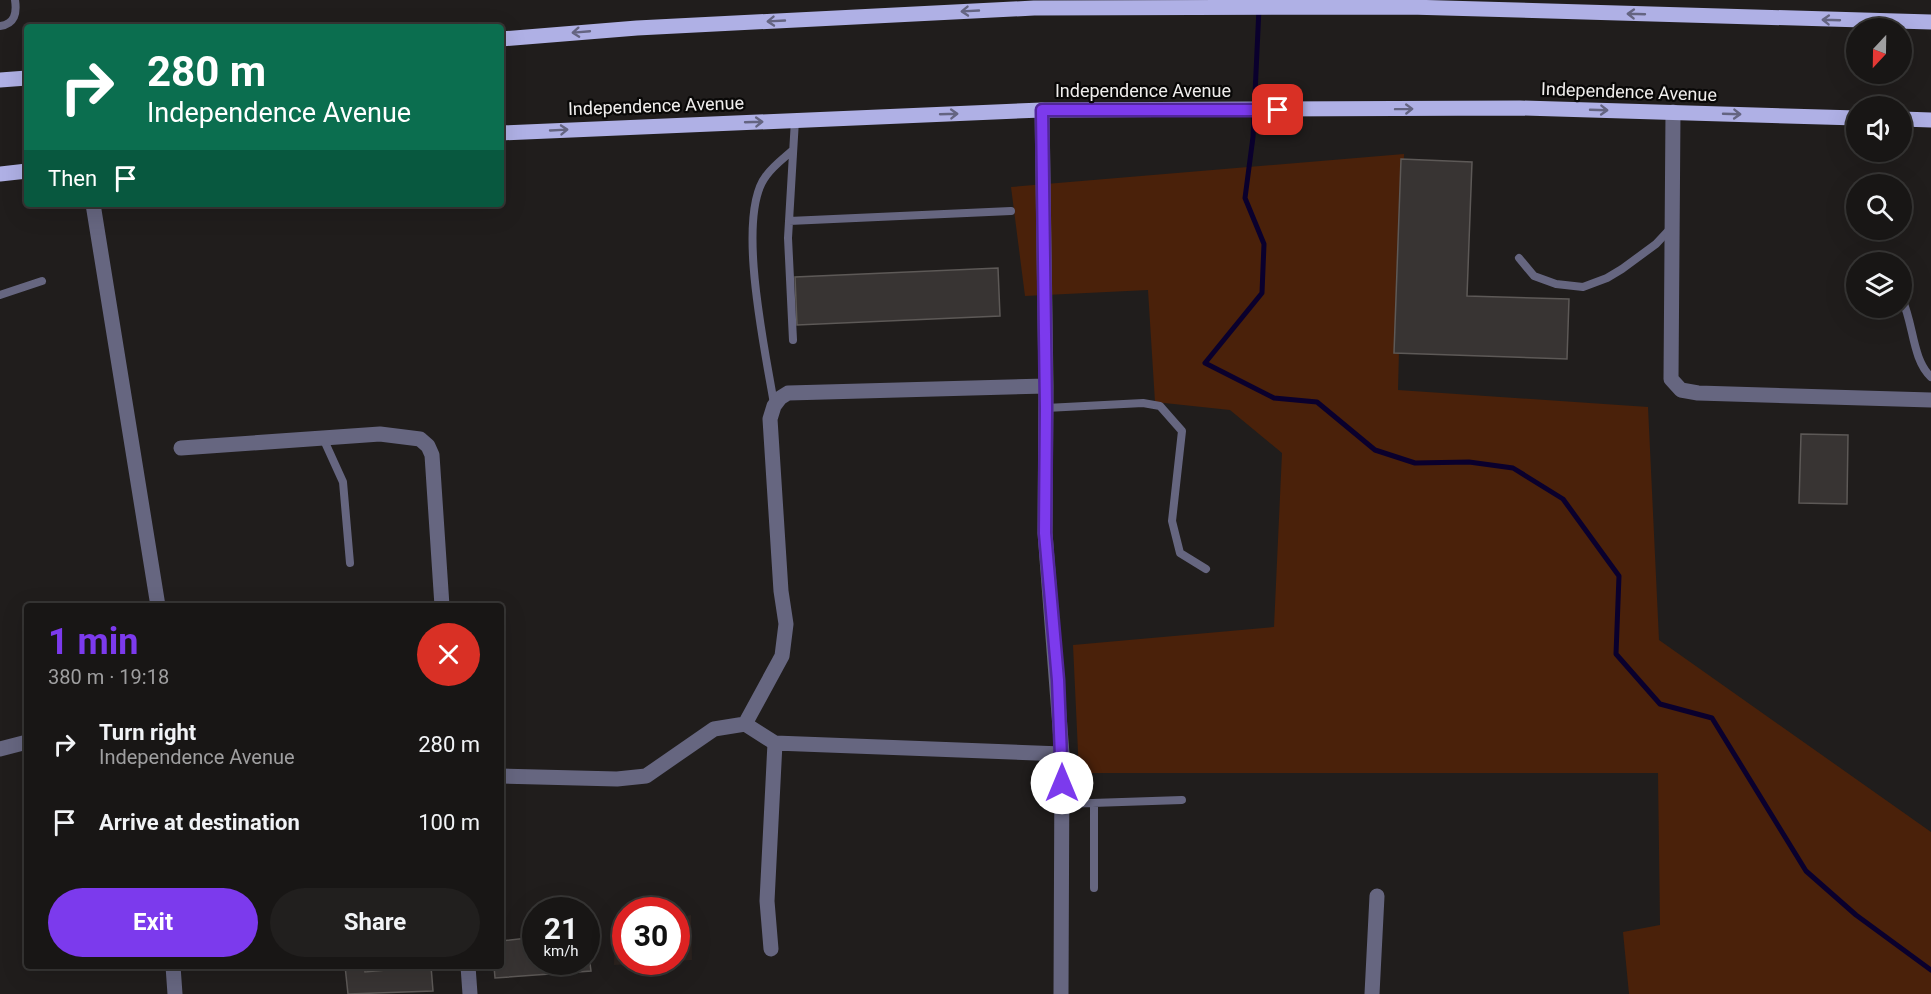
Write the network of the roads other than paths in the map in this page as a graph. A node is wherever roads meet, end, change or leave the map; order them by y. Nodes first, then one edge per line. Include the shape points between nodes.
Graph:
1 (15, 0) edge
2 (1034, 4) edge
3 (1931, 22) edge
4 (0, 26) edge
5 (504, 39) edge
6 (24, 78) edge
7 (0, 80) edge
8 (1042, 110) junction
9 (1673, 112) junction
10 (1846, 118) edge
11 (1912, 119) edge
12 (795, 120) junction
13 (1931, 120) edge
14 (504, 133) edge
15 (793, 150) junction
16 (24, 171) edge
17 (0, 174) edge
18 (93, 207) edge
19 (1011, 211) dead end
20 (789, 221) junction
21 (1672, 226) junction
22 (1519, 258) dead end
23 (42, 281) dead end
24 (0, 295) edge
25 (1911, 318) edge
26 (793, 340) dead end
27 (1931, 377) edge
28 (1046, 386) junction
29 (1931, 400) edge
30 (774, 406) junction
31 (1046, 408) junction
32 (323, 438) junction
33 (182, 448) dead end
34 (350, 563) dead end
35 (1206, 568) dead end
36 (158, 603) edge
37 (442, 603) edge
38 (745, 724) junction
39 (24, 743) edge
40 (775, 743) junction
41 (0, 749) edge
42 (1062, 754) junction
43 (504, 776) edge
44 (1182, 800) dead end
45 (1062, 804) junction
46 (1094, 804) junction
47 (1094, 888) dead end
48 (1377, 896) dead end
49 (771, 949) dead end
50 (173, 969) edge
51 (468, 969) edge
52 (176, 994) edge
53 (470, 994) edge
54 (1061, 994) edge
55 (1372, 994) edge

1 - 4 lane via 14,20
3 -> 2 main road via 1410,7 1155,8
2 -> 5 main road
6 - 7 main road
8 -> 9 main road, Independence Avenue via 1520,108
12 -> 8 main road, Independence Avenue
8 - 28 street
9 -> 10 main road, Independence Avenue
9 - 21 street
11 - 13 main road
14 -> 12 main road, Independence Avenue
12 - 15 lane
15 - 20 lane
15 - 30 lane via 765,177 753,209 754,266
16 - 17 main road
18 - 36 street
19 - 20 lane
20 - 26 lane
21 - 22 lane via 1656,244 1622,269 1583,287 1534,276
21 - 29 street via 1671,379 1681,390
23 - 24 lane
25 - 27 lane via 1921,366
28 - 30 street via 788,393
28 - 31 street
30 - 38 street via 770,419 786,624 782,656
31 - 35 lane via 1143,403 1161,406 1182,430 1172,521 1180,553
31 - 42 street via 1045,533
32 - 33 street
32 - 34 lane via 343,482
32 - 37 street via 398,435 428,446 432,455
38 - 40 street
38 - 43 street via 714,729 646,776
39 - 41 street
40 - 42 street
40 - 49 street via 767,901
42 - 45 street
44 - 46 lane
45 - 46 lane
45 - 54 street
46 - 47 lane
48 - 55 street
50 - 52 street
51 - 53 street

